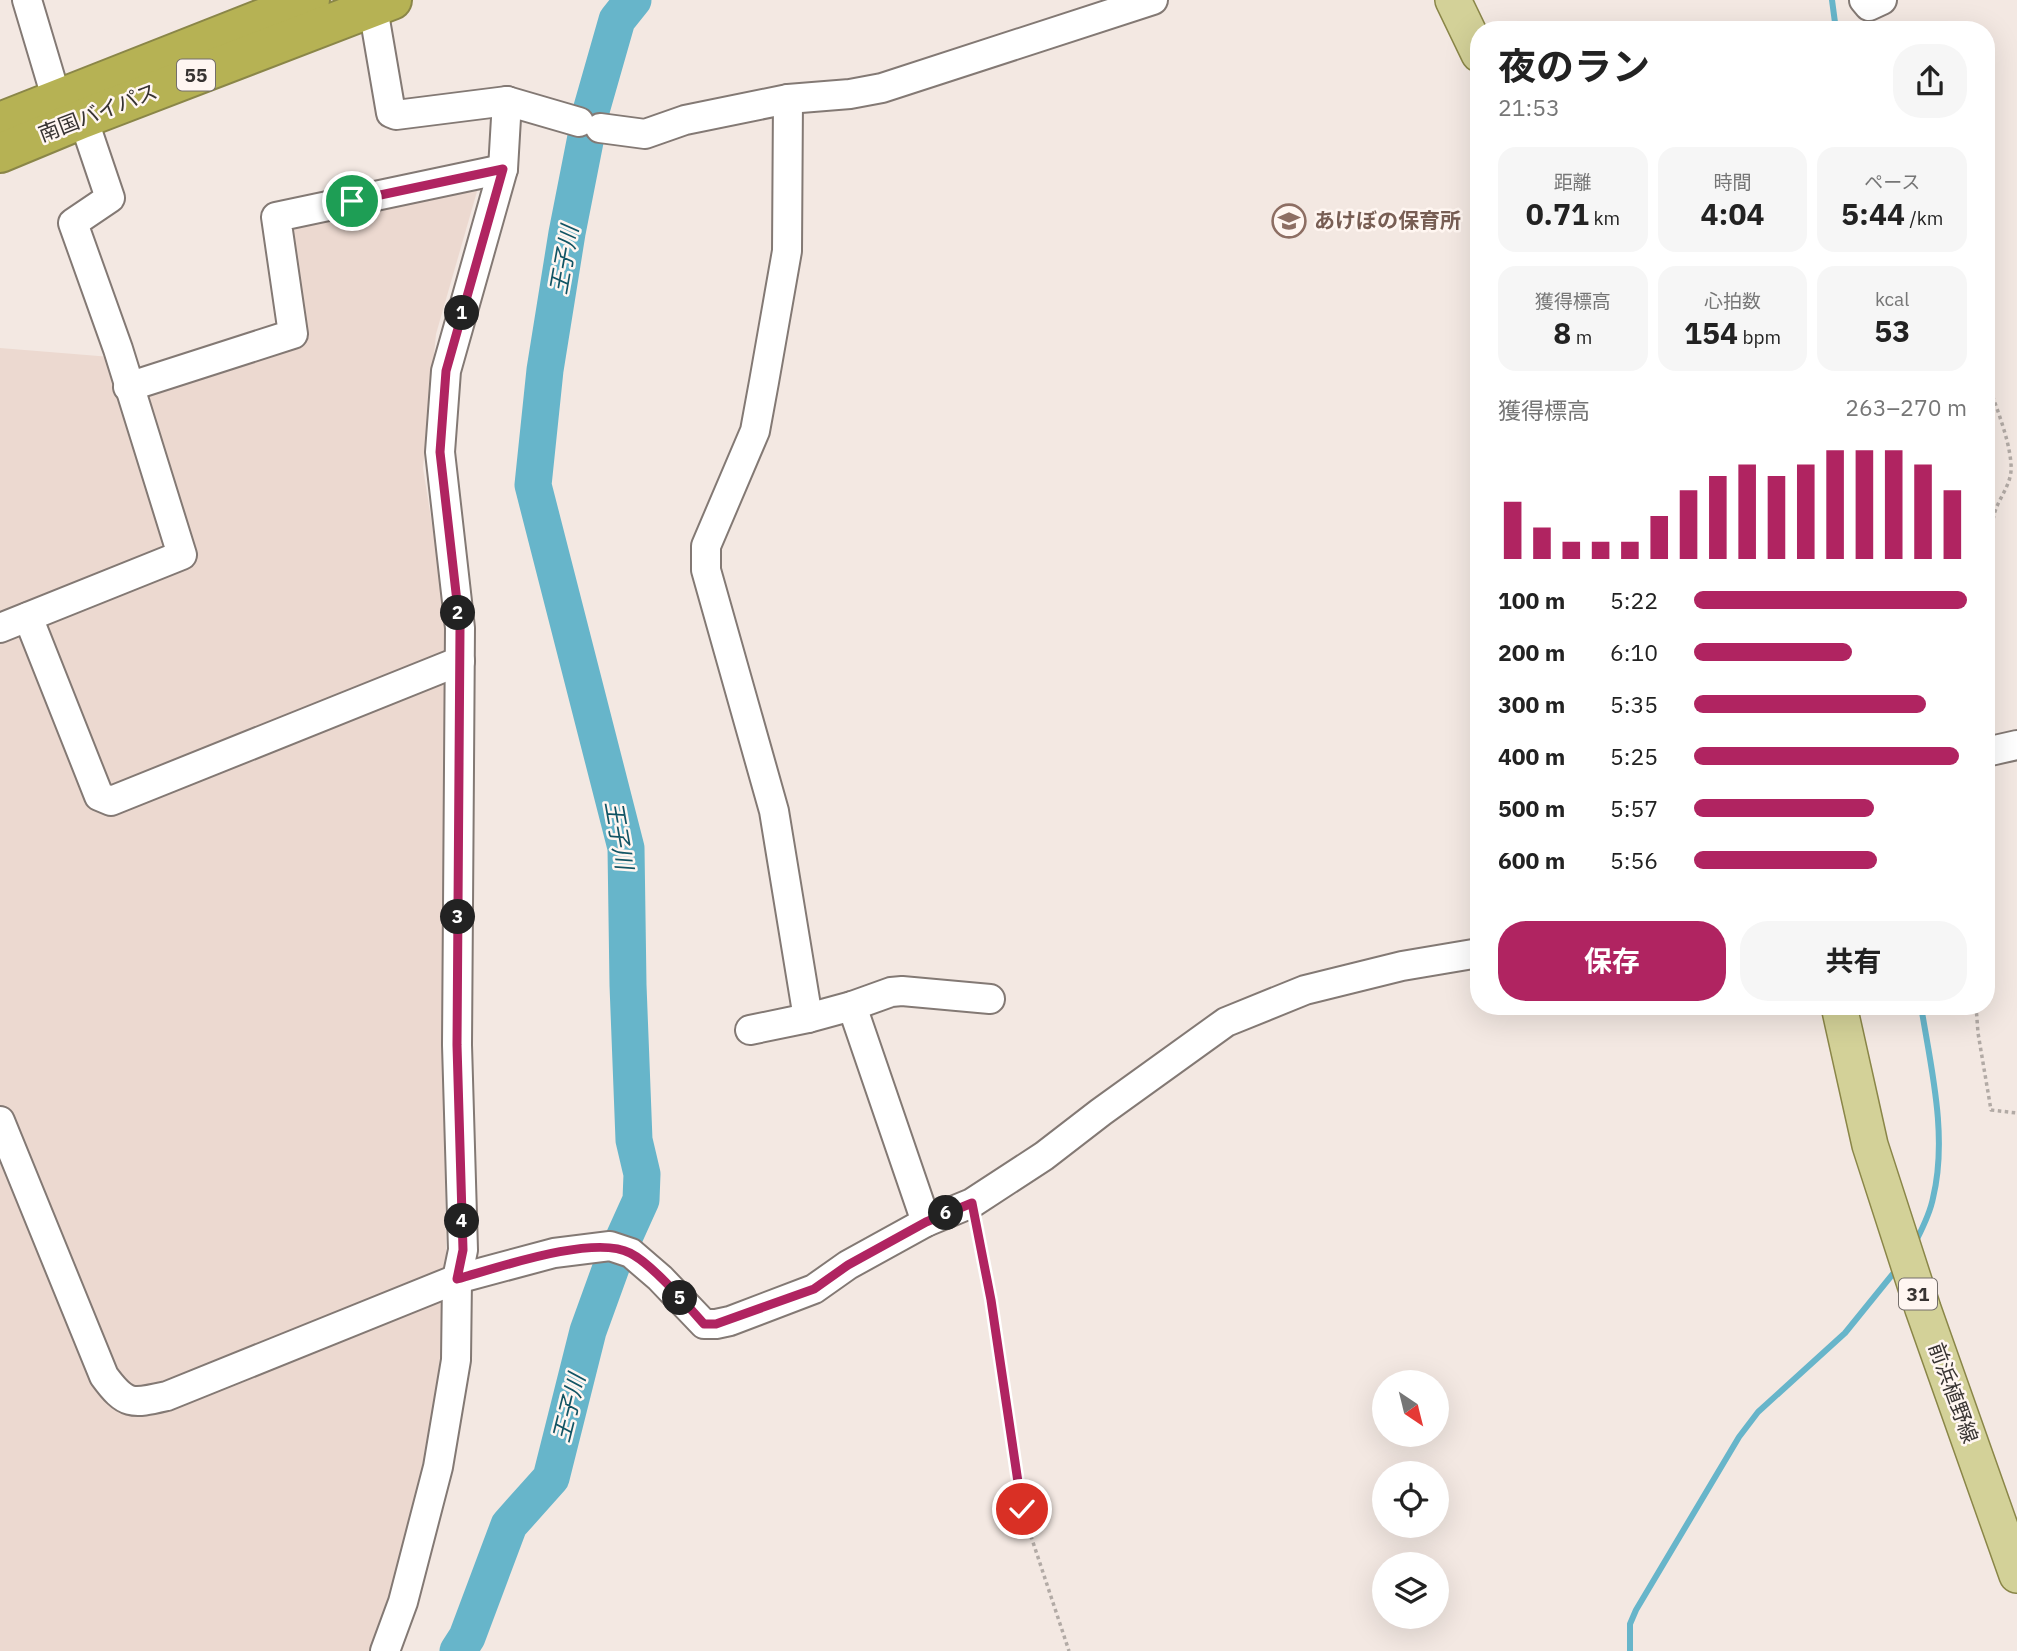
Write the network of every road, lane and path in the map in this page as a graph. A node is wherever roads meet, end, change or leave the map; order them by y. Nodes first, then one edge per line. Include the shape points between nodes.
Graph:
1 (27, 0) edge
2 (310, 0) edge
3 (1153, 0) edge
4 (1453, 0) edge
5 (1864, 0) edge
6 (1882, 0) edge
7 (383, 4) edge
8 (1470, 35) edge
9 (788, 99) junction
10 (507, 101) junction
11 (65, 111) junction
12 (0, 122) edge
13 (0, 153) edge
14 (503, 169) junction
15 (128, 387) junction
16 (1995, 403) edge
17 (1995, 512) edge
18 (28, 617) junction
19 (0, 628) edge
20 (460, 661) junction
21 (1995, 732) edge
22 (1998, 750) edge
23 (1470, 955) edge
24 (990, 999) dead end
25 (852, 1006) junction
26 (1841, 1015) edge
27 (1977, 1015) edge
28 (807, 1018) junction
29 (750, 1030) dead end
30 (2017, 1113) edge
31 (0, 1121) edge
32 (972, 1203) junction
33 (926, 1222) junction
34 (457, 1279) junction
35 (2005, 1507) edge
36 (2017, 1575) edge
37 (385, 1651) edge
38 (1069, 1651) edge

1 - 11 street
2 - 11 highway, 南国バイパス / 55
3 - 9 street via 882,88
4 - 8 main road
5 - 6 street via 1869,6
7 - 10 street via 391,113
7 - 11 highway, 南国バイパス / 55
9 - 10 street via 685,120 645,134 590,125
9 - 28 street via 787,251 755,431 706,546 706,570 774,811
10 - 14 street
11 - 12 highway, 南国バイパス / 55
11 - 13 highway, 南国バイパス / 55
11 - 15 street via 88,133 110,198 73,223
14 - 15 street via 276,217 293,334
14 - 20 street via 446,371 440,452
15 - 18 street via 182,555
16 - 17 path via 2012,467
18 - 19 street
18 - 20 street via 99,796 111,801
20 - 34 street via 457,1045 463,1250
21 - 22 path
23 - 32 street via 1305,990 1226,1022 1044,1156
24 - 25 street via 902,991
25 - 28 street
25 - 33 street
26 - 35 main road, 前浜植野線 / 31 via 1870,1145 1923,1309
27 - 30 path via 1992,1110
28 - 29 street
31 - 34 street via 104,1376 118,1395 137,1403 167,1396
32 - 33 street
32 - 38 path via 1022,1509
33 - 34 street via 814,1289 716,1324 704,1324 660,1278 621,1250 554,1253
34 - 37 street via 456,1360 438,1467 403,1602
35 - 36 main road, 前浜植野線 / 31

